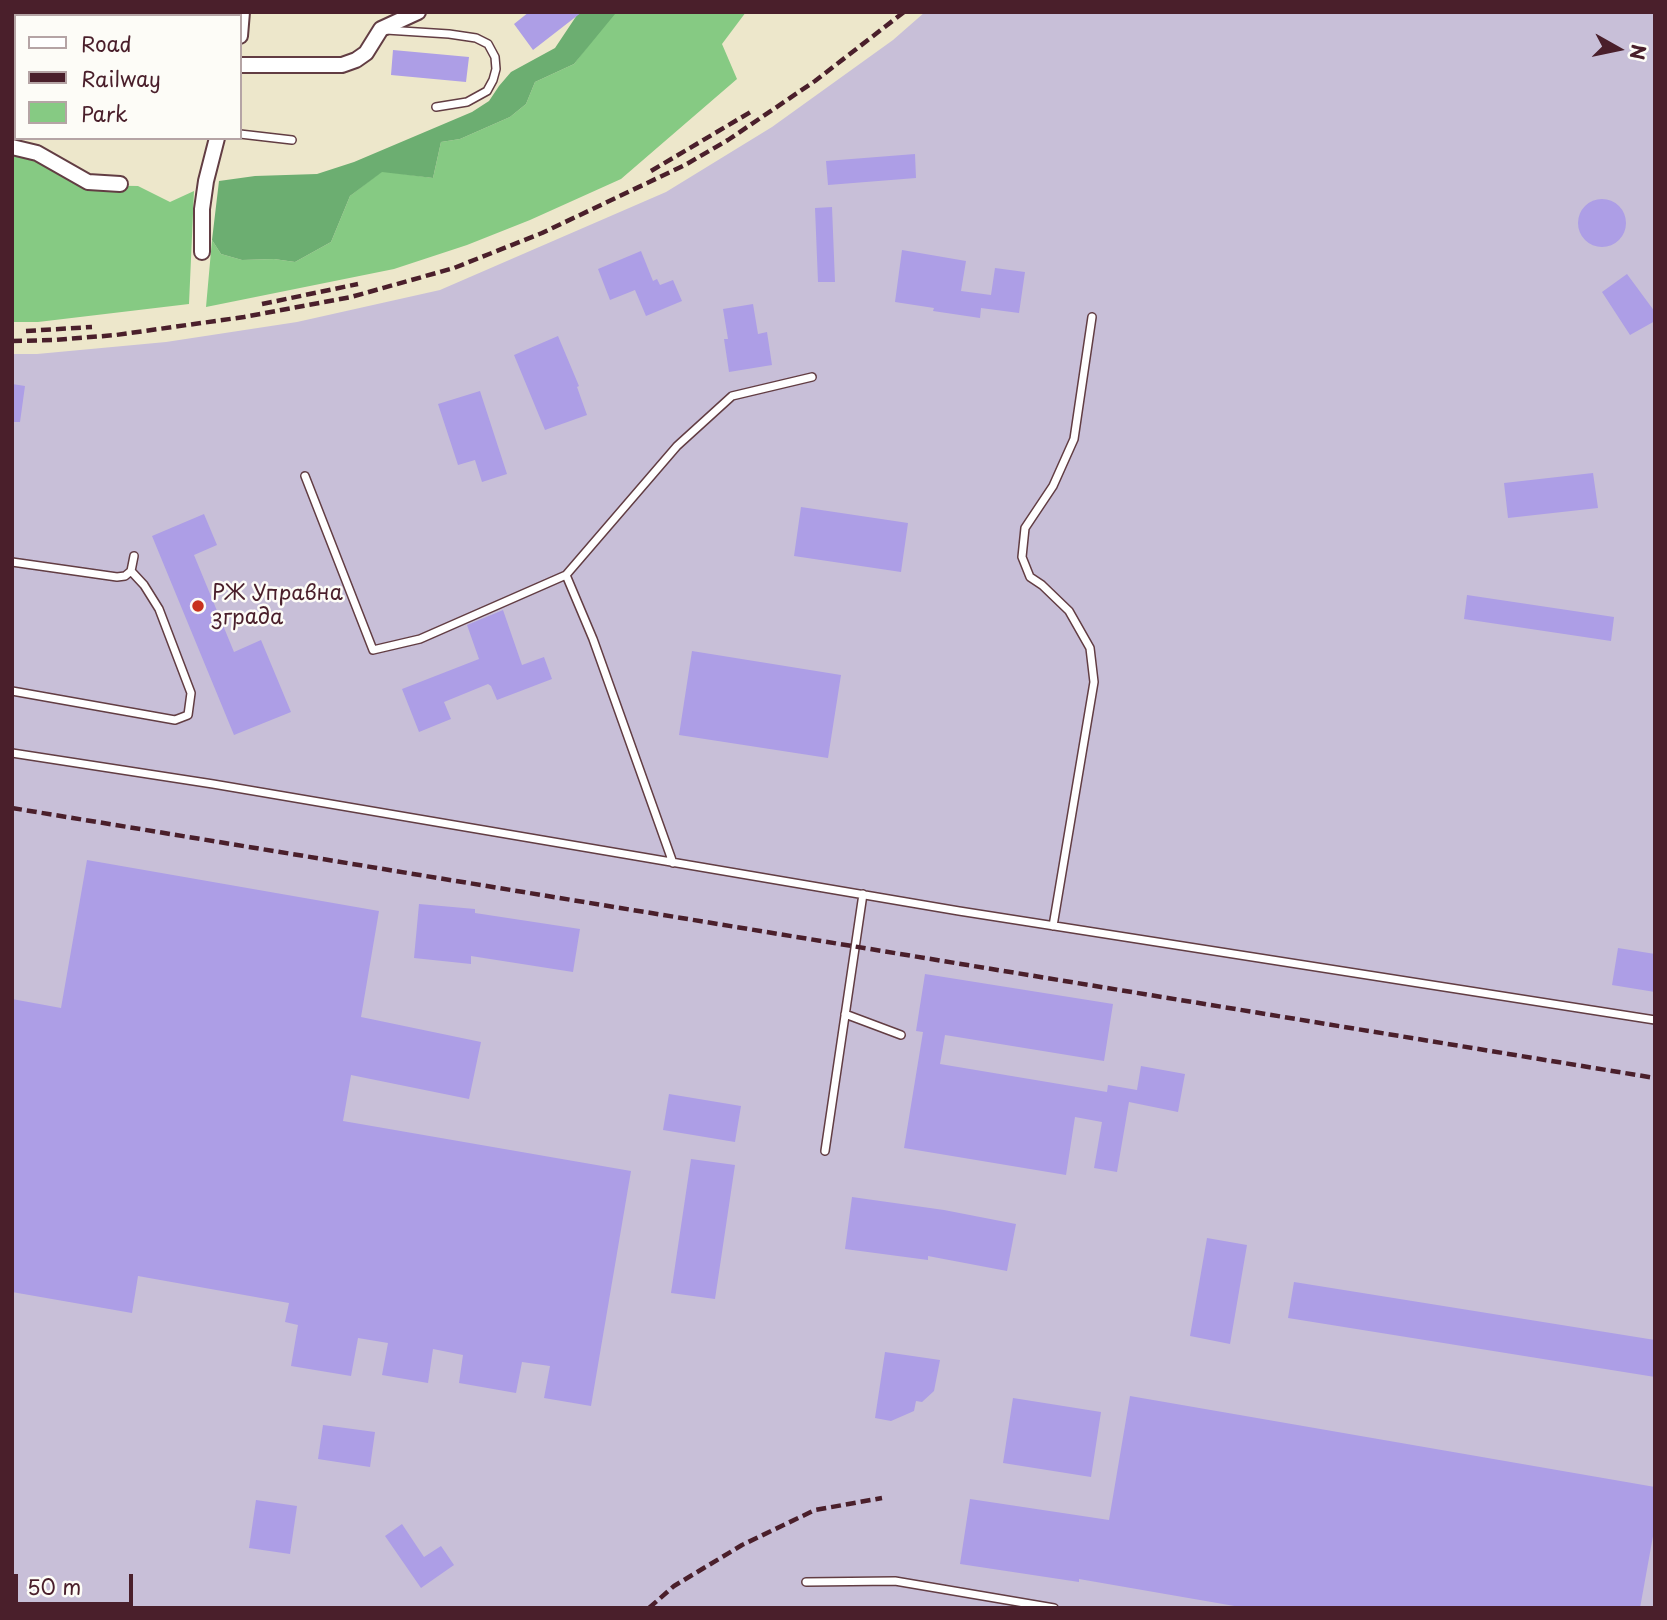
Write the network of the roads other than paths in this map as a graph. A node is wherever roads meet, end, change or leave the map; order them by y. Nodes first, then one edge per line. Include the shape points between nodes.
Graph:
1 (418, 12) edge
2 (382, 29) junction
3 (242, 65) edge
4 (436, 107) dead end
5 (242, 134) edge
6 (216, 140) edge
7 (292, 140) dead end
8 (12, 146) edge
9 (120, 184) dead end
10 (202, 252) dead end
11 (1092, 317) dead end
12 (812, 377) dead end
13 (305, 476) dead end
14 (134, 556) dead end
15 (12, 562) edge
16 (131, 571) junction
17 (566, 575) junction
18 (12, 691) edge
19 (12, 753) edge
20 (673, 863) junction
21 (863, 894) junction
22 (1053, 926) junction
23 (845, 1014) junction
24 (1655, 1020) edge
25 (901, 1035) dead end
26 (825, 1152) dead end
27 (806, 1582) dead end
28 (1054, 1608) edge

1 - 2 street
2 - 3 street via 366,53 342,65
2 - 4 lane via 449,34 488,44 496,69 487,91 467,102
5 - 7 lane
6 - 10 street via 202,209
8 - 9 street via 37,153 88,182
11 - 22 lane via 1074,439 1053,486 1025,528 1022,557 1030,577 1069,611 1090,648 1094,682
12 - 17 lane via 732,396 677,446
13 - 17 lane via 373,650 420,639
14 - 16 lane
15 - 16 lane via 117,577
16 - 18 lane via 159,610 191,693 188,715 175,720
17 - 20 lane
19 - 20 lane
20 - 21 lane
21 - 22 lane
21 - 23 lane
22 - 24 lane
23 - 25 lane
23 - 26 lane
27 - 28 lane via 895,1581

